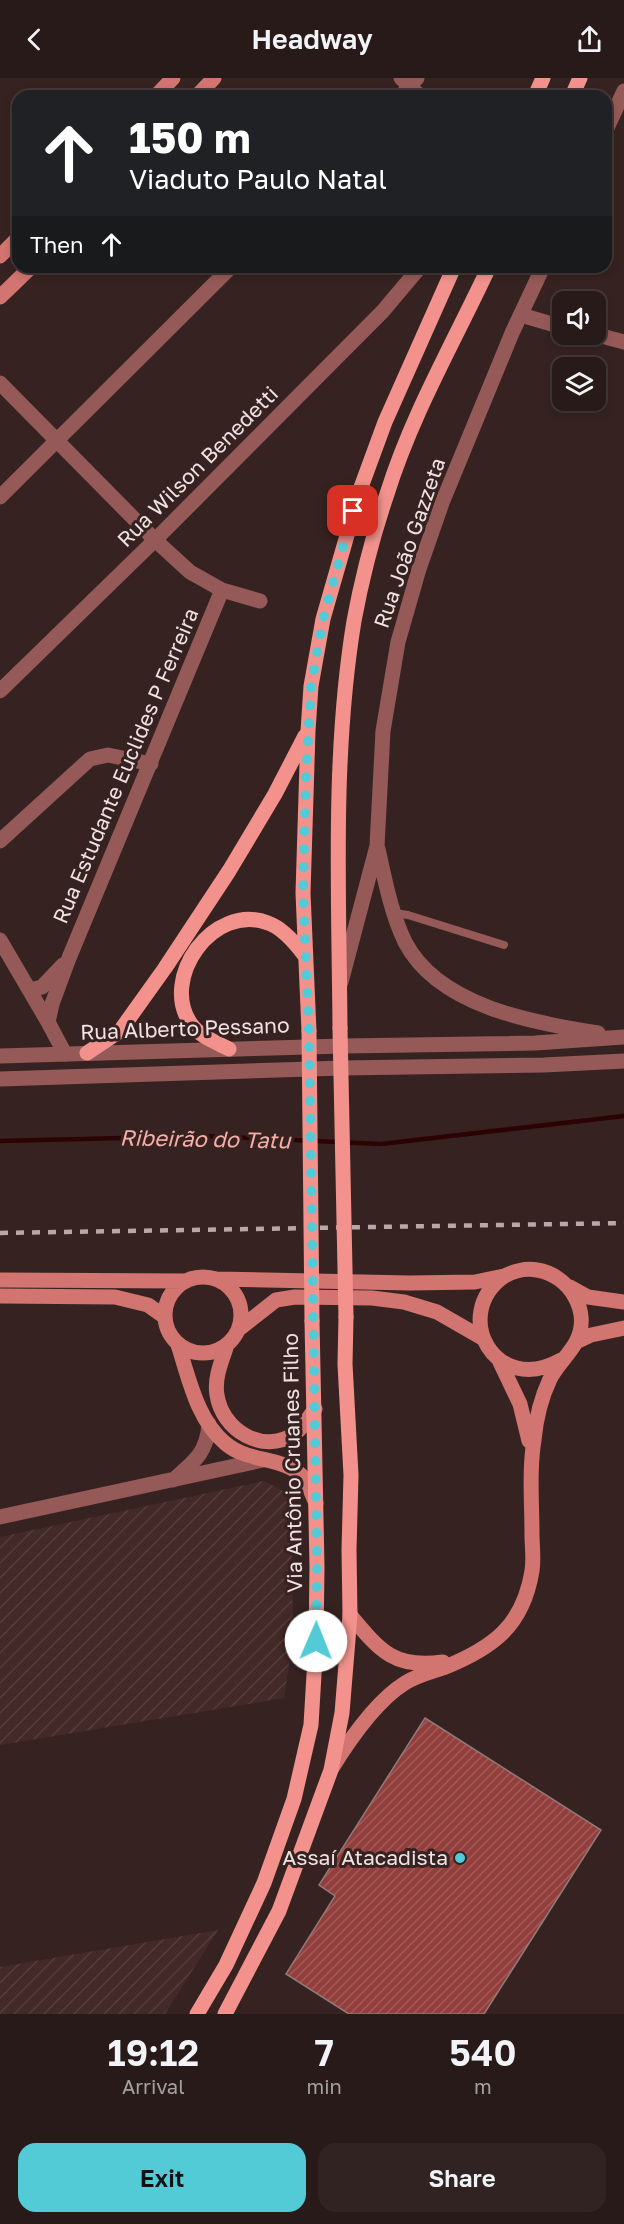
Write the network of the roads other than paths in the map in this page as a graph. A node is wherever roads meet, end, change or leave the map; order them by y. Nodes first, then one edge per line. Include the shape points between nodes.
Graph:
1 (173, 78) edge
2 (214, 78) edge
3 (162, 90) edge
4 (203, 90) edge
5 (624, 91) edge
6 (612, 116) edge
7 (12, 244) edge
8 (0, 256) edge
9 (25, 273) edge
10 (225, 273) edge
11 (415, 273) edge
12 (451, 273) edge
13 (486, 273) edge
14 (493, 273) edge
15 (540, 273) edge
16 (478, 292) junction
17 (0, 297) edge
18 (521, 315) junction
19 (552, 324) edge
20 (606, 337) edge
21 (624, 342) edge
22 (0, 383) edge
23 (57, 441) junction
24 (0, 497) edge
25 (155, 540) junction
26 (222, 590) junction
27 (260, 601) dead end
28 (0, 691) edge
29 (308, 730) junction
30 (151, 764) junction
31 (0, 841) edge
32 (377, 846) junction
33 (394, 913) junction
34 (0, 940) edge
35 (504, 945) dead end
36 (306, 956) junction
37 (69, 958) junction
38 (340, 987) junction
39 (30, 990) junction
40 (48, 1022) junction
41 (624, 1037) edge
42 (229, 1049) junction
43 (87, 1053) junction
44 (65, 1054) junction
45 (0, 1056) edge
46 (624, 1061) edge
47 (0, 1079) edge
48 (504, 1276) junction
49 (216, 1279) junction
50 (0, 1280) edge
51 (186, 1281) junction
52 (569, 1287) junction
53 (0, 1296) edge
54 (624, 1302) edge
55 (165, 1317) junction
56 (624, 1328) edge
57 (239, 1329) junction
58 (483, 1339) junction
59 (576, 1342) junction
60 (178, 1345) junction
61 (227, 1345) junction
62 (499, 1360) junction
63 (561, 1360) junction
64 (315, 1409) junction
65 (209, 1424) junction
66 (531, 1456) junction
67 (263, 1460) junction
68 (170, 1482) junction
69 (316, 1503) junction
70 (0, 1518) edge
71 (350, 1616) junction
72 (464, 1660) junction
73 (331, 1770) junction
74 (197, 2014) edge
75 (225, 2014) edge

1 - 3 main road
2 - 4 main road
5 - 6 street
7 - 8 main road
9 - 17 main road
10 - 23 street
11 - 25 street, Rua Wilson Benedetti via 383,311
12 - 29 main road via 385,422 360,490 323,619
13 - 16 main road
14 - 16 main road
15 - 18 street, Rua João Gazzeta
16 - 38 main road via 417,415 387,492 354,621 339,775
18 - 19 street
18 - 32 street, Rua João Gazzeta via 442,503 398,642 383,731
20 - 21 street
22 - 23 street
23 - 24 street
23 - 25 street
25 - 26 street via 190,572
25 - 28 street, Rua Wilson Benedetti
26 - 27 street
26 - 30 street, Rua Estudante Euclides P Ferreira
29 - 36 main road via 303,893
29 - 43 main road via 275,794 165,968 120,1031
30 - 31 street via 108,755 90,759
30 - 37 street, Rua Estudante Euclides P Ferreira
32 - 33 street
32 - 38 street, Rua João Gazzeta
33 - 35 lane
33 - 41 street via 418,962 446,987 540,1022
34 - 39 street
36 - 42 main road via 266,922 233,922 201,942 184,977 183,1007 200,1034
36 - 64 main road, Via Antônio Cruanes Filho, bridge
37 - 39 street, Rua Estudante Euclides P Ferreira via 42,987
37 - 40 street, Rua Estudante Euclides P Ferreira
38 - 71 main road, bridge via 345,1364 351,1475
39 - 40 street
40 - 44 street
41 - 42 street, Rua Alberto Pessano via 535,1043
42 - 43 street, Rua Alberto Pessano
43 - 44 street, Rua Alberto Pessano
44 - 45 street, Rua Alberto Pessano
46 - 47 street, Rua Alberto Pessano
48 - 49 main road via 476,1282
48 - 52 main road via 538,1270 558,1277
48 - 58 main road via 482,1304
49 - 51 main road via 200,1277
49 - 57 main road via 238,1299
50 - 51 main road
51 - 55 main road via 170,1296
52 - 54 main road via 588,1297
52 - 59 main road via 580,1313
53 - 55 main road via 115,1297 148,1305
55 - 60 main road
56 - 59 main road
57 - 58 main road via 276,1300 372,1298 437,1312
57 - 61 main road
58 - 62 main road
59 - 63 main road
60 - 61 main road via 203,1354
60 - 65 main road
61 - 64 main road via 216,1394 220,1408 237,1430 250,1439 278,1442 296,1433
62 - 63 main road via 530,1371
62 - 66 main road via 520,1404
63 - 66 main road via 537,1418
64 - 69 main road, Via Antônio Cruanes Filho
65 - 67 main road via 225,1443
65 - 68 street via 204,1449
66 - 72 main road via 533,1569 525,1600 511,1625 490,1645
67 - 68 street
67 - 69 main road via 292,1468 305,1480
68 - 70 street
69 - 74 main road, Via Antônio Cruanes Filho via 315,1665 311,1725 299,1778 264,1883 226,1965
71 - 72 main road via 386,1654 404,1661 427,1664
71 - 73 main road via 342,1713
72 - 73 main road via 405,1683 351,1737
73 - 75 main road via 279,1911

